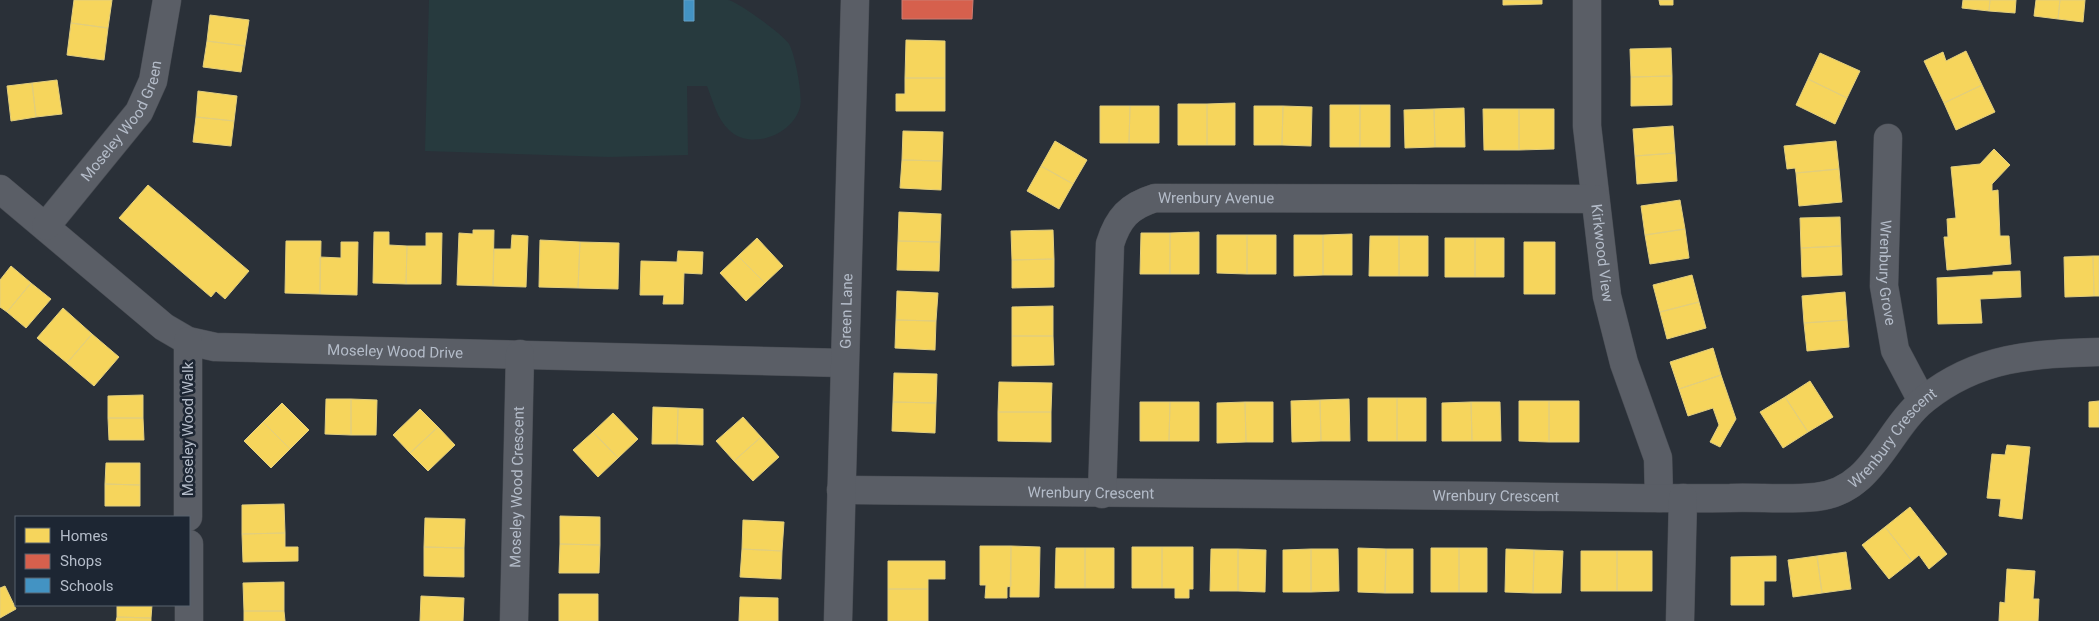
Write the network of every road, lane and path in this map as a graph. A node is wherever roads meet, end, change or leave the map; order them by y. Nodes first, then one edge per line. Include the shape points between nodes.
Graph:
1 (167, 0) edge
2 (855, 0) edge
3 (1587, 0) edge
4 (1888, 138) dead end
5 (0, 189) edge
6 (1595, 199) junction
7 (46, 226) junction
8 (188, 341) junction
9 (2099, 352) edge
10 (520, 354) junction
11 (844, 363) junction
12 (1922, 401) junction
13 (841, 490) junction
14 (1102, 494) junction
15 (1671, 498) junction
16 (188, 516) edge
17 (190, 606) edge
18 (190, 621) edge
19 (514, 621) edge
20 (838, 621) edge
21 (1680, 621) edge

1 - 7 street, Moseley Wood Green via 154,81 139,112
2 - 11 street, Green Lane
3 - 6 street, Kirkwood View via 1587,126
4 - 12 street, Wrenbury Grove via 1884,286 1895,350
5 - 7 street, Moseley Wood Drive
6 - 14 street, Wrenbury Avenue via 1155,198 1140,203 1126,212 1114,228 1110,244
6 - 15 street, Kirkwood View via 1607,296 1624,363
7 - 8 street, Moseley Wood Drive via 164,327
8 - 10 street, Moseley Wood Drive via 215,346
8 - 16 street, Moseley Wood Walk
9 - 12 street, Wrenbury Crescent via 2034,354 1994,362 1951,380
10 - 11 street, Moseley Wood Drive
10 - 19 street, Moseley Wood Crescent
11 - 13 street, Green Lane
12 - 15 street, Wrenbury Crescent via 1881,455 1862,475 1842,489 1818,497
13 - 14 street, Wrenbury Crescent
13 - 20 street, Green Lane
14 - 15 street, Wrenbury Crescent
15 - 21 street, Kirkwood View
17 - 18 street

